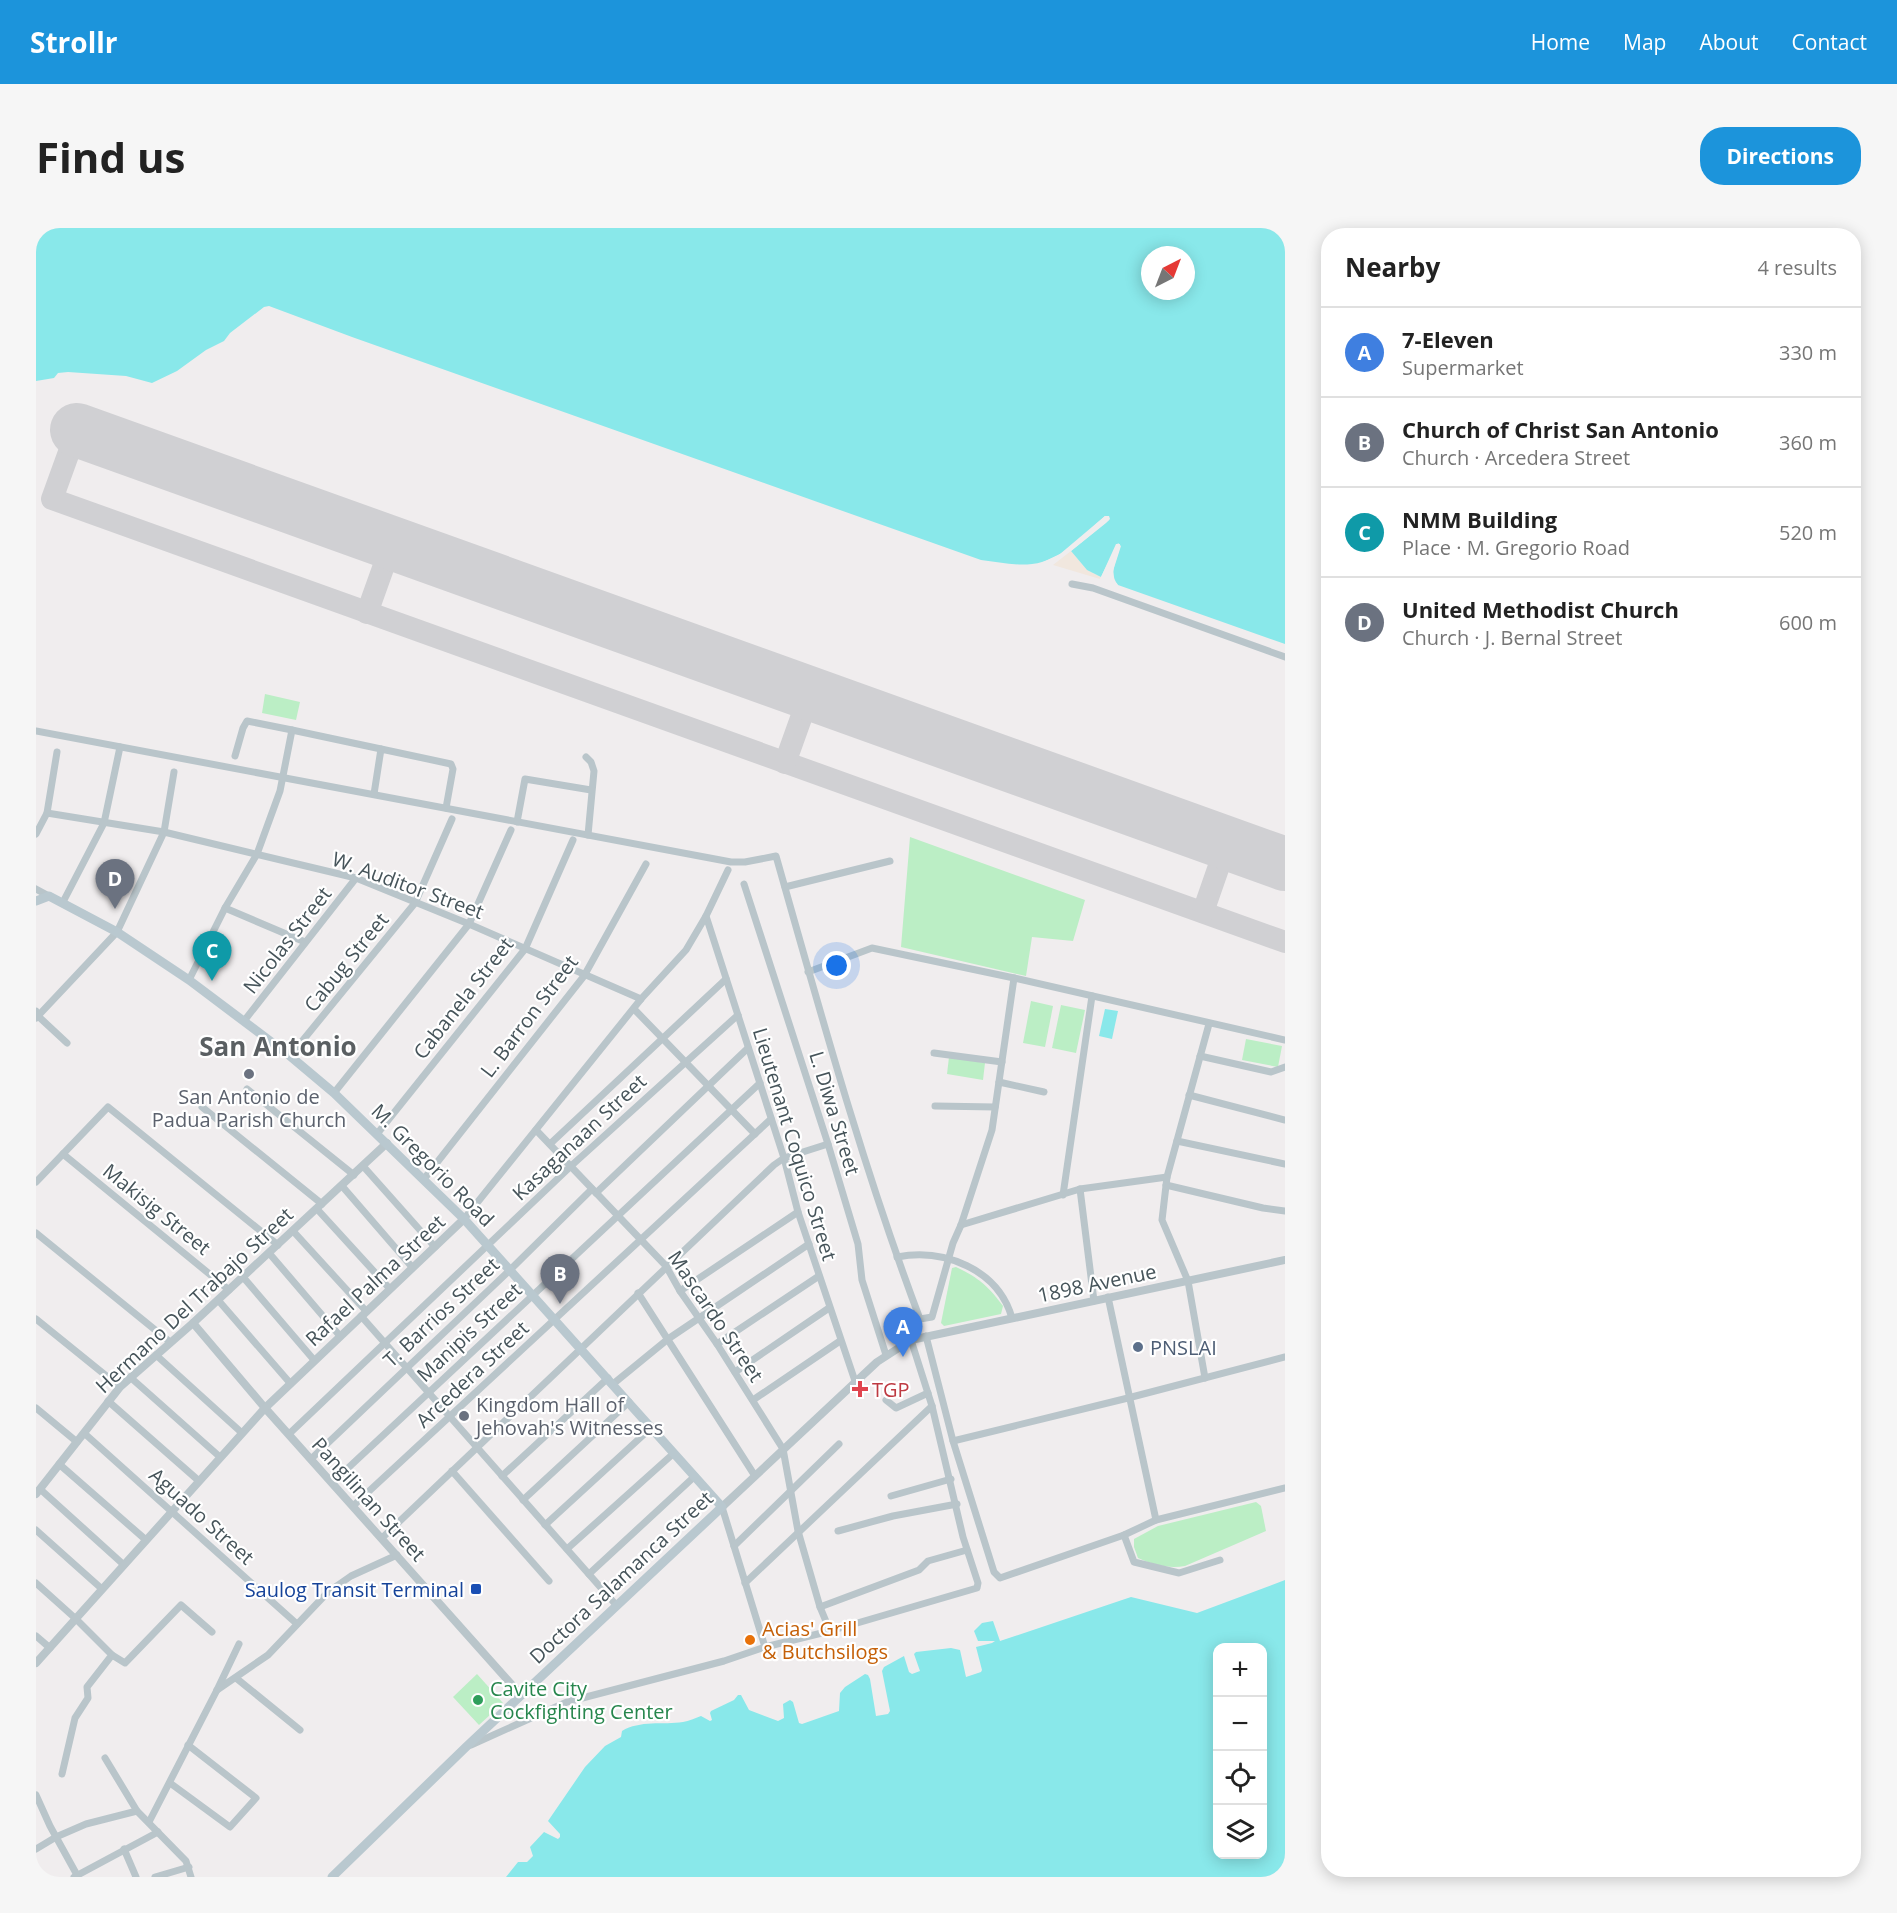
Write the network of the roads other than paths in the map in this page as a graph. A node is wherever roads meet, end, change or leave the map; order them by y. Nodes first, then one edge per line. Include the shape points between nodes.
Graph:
1 (1072, 584) dead end
2 (1285, 657) edge
3 (292, 730) junction
4 (36, 731) edge
5 (120, 747) junction
6 (381, 749) junction
7 (57, 752) dead end
8 (236, 756) dead end
9 (585, 757) dead end
10 (174, 772) dead end
11 (281, 778) junction
12 (591, 790) junction
13 (374, 794) junction
14 (446, 808) junction
15 (47, 813) junction
16 (452, 819) dead end
17 (517, 822) junction
18 (104, 823) junction
19 (511, 830) dead end
20 (164, 832) junction
21 (36, 834) edge
22 (588, 835) junction
23 (573, 840) dead end
24 (257, 854) junction
25 (890, 861) dead end
26 (646, 864) dead end
27 (728, 870) dead end
28 (356, 879) junction
29 (744, 884) dead end
30 (785, 887) junction
31 (36, 889) edge
32 (49, 896) junction
33 (36, 901) edge
34 (63, 902) junction
35 (415, 903) junction
36 (225, 908) junction
37 (706, 916) junction
38 (469, 924) junction
39 (117, 932) junction
40 (305, 942) junction
41 (525, 949) junction
42 (808, 972) junction
43 (584, 976) junction
44 (1014, 978) junction
45 (726, 979) junction
46 (189, 980) junction
47 (1092, 996) junction
48 (641, 999) junction
49 (634, 1008) junction
50 (37, 1015) edge
51 (738, 1015) junction
52 (244, 1021) junction
53 (1209, 1024) junction
54 (662, 1038) junction
55 (1285, 1040) edge
56 (67, 1043) dead end
57 (748, 1048) junction
58 (934, 1053) dead end
59 (290, 1056) junction
60 (1200, 1056) junction
61 (685, 1062) junction
62 (1002, 1062) junction
63 (1285, 1067) edge
64 (999, 1082) junction
65 (760, 1083) junction
66 (708, 1086) junction
67 (247, 1089) dead end
68 (1044, 1092) dead end
69 (334, 1093) junction
70 (1189, 1095) junction
71 (935, 1106) dead end
72 (202, 1107) dead end
73 (995, 1107) junction
74 (730, 1108) junction
75 (771, 1119) junction
76 (1285, 1120) edge
77 (536, 1130) junction
78 (377, 1134) junction
79 (755, 1134) junction
80 (1177, 1141) junction
81 (387, 1143) junction
82 (550, 1144) junction
83 (828, 1144) junction
84 (63, 1154) junction
85 (784, 1158) junction
86 (1285, 1164) edge
87 (363, 1166) junction
88 (571, 1166) junction
89 (354, 1175) junction
90 (424, 1179) junction
91 (1167, 1181) junction
92 (36, 1182) edge
93 (342, 1186) junction
94 (1080, 1189) junction
95 (594, 1191) junction
96 (1063, 1195) junction
97 (320, 1206) junction
98 (1285, 1211) edge
99 (798, 1212) junction
100 (618, 1215) junction
101 (464, 1219) junction
102 (961, 1225) junction
103 (293, 1231) junction
104 (36, 1233) edge
105 (640, 1240) junction
106 (809, 1244) junction
107 (278, 1245) junction
108 (488, 1245) junction
109 (435, 1246) junction
110 (269, 1253) junction
111 (897, 1257) junction
112 (948, 1259) junction
113 (1285, 1260) edge
114 (666, 1266) junction
115 (412, 1268) junction
116 (510, 1270) junction
117 (819, 1276) junction
118 (243, 1277) junction
119 (1188, 1281) junction
120 (390, 1289) junction
121 (229, 1290) junction
122 (680, 1292) junction
123 (638, 1293) junction
124 (533, 1295) junction
125 (1108, 1297) junction
126 (218, 1300) junction
127 (1094, 1301) junction
128 (829, 1308) junction
129 (363, 1314) junction
130 (698, 1318) junction
131 (1012, 1318) junction
132 (36, 1319) edge
133 (555, 1319) junction
134 (193, 1323) junction
135 (340, 1336) junction
136 (926, 1336) junction
137 (668, 1339) junction
138 (914, 1339) junction
139 (840, 1341) junction
140 (171, 1342) junction
141 (385, 1343) junction
142 (717, 1344) junction
143 (581, 1348) junction
144 (156, 1355) junction
145 (886, 1355) junction
146 (1285, 1357) edge
147 (314, 1360) junction
148 (406, 1367) junction
149 (735, 1372) junction
150 (130, 1377) junction
151 (1205, 1378) junction
152 (611, 1381) junction
153 (855, 1382) junction
154 (290, 1383) junction
155 (120, 1387) junction
156 (429, 1393) junction
157 (928, 1393) junction
158 (1128, 1398) junction
159 (753, 1400) junction
160 (886, 1400) dead end
161 (108, 1401) junction
162 (629, 1402) junction
163 (932, 1406) junction
164 (36, 1408) edge
165 (265, 1408) junction
166 (450, 1416) junction
167 (652, 1428) junction
168 (84, 1433) junction
169 (242, 1433) junction
170 (289, 1434) junction
171 (953, 1441) junction
172 (77, 1442) junction
173 (839, 1444) dead end
174 (477, 1448) junction
175 (783, 1449) junction
176 (674, 1453) junction
177 (220, 1457) junction
178 (311, 1459) junction
179 (59, 1464) junction
180 (452, 1472) junction
181 (502, 1476) junction
182 (695, 1476) junction
183 (755, 1476) junction
184 (951, 1479) junction
185 (199, 1481) junction
186 (332, 1483) junction
187 (1285, 1488) edge
188 (38, 1491) edge
189 (790, 1492) junction
190 (891, 1496) dead end
191 (523, 1500) junction
192 (957, 1504) junction
193 (353, 1506) junction
194 (722, 1507) junction
195 (172, 1511) junction
196 (1155, 1520) junction
197 (545, 1525) junction
198 (36, 1530) edge
199 (838, 1530) dead end
200 (798, 1532) junction
201 (1124, 1535) junction
202 (382, 1538) junction
203 (146, 1540) junction
204 (734, 1546) junction
205 (567, 1549) junction
206 (967, 1550) junction
207 (397, 1555) junction
208 (1220, 1560) dead end
209 (124, 1565) junction
210 (589, 1574) junction
211 (549, 1581) dead end
212 (36, 1583) edge
213 (745, 1583) junction
214 (102, 1589) junction
215 (617, 1606) junction
216 (820, 1607) junction
217 (76, 1619) junction
218 (297, 1624) junction
219 (830, 1631) junction
220 (212, 1632) dead end
221 (36, 1636) edge
222 (239, 1644) dead end
223 (765, 1647) junction
224 (50, 1648) junction
225 (112, 1655) junction
226 (36, 1663) edge
227 (236, 1678) junction
228 (217, 1690) junction
229 (521, 1695) junction
230 (300, 1730) dead end
231 (188, 1745) junction
232 (466, 1747) junction
233 (105, 1758) dead end
234 (62, 1774) dead end
235 (170, 1783) junction
236 (36, 1795) edge
237 (137, 1811) junction
238 (149, 1822) junction
239 (158, 1832) junction
240 (56, 1837) junction
241 (36, 1849) edge
242 (124, 1849) junction
243 (189, 1867) junction
244 (76, 1876) edge
245 (136, 1877) edge
246 (155, 1877) edge
247 (191, 1877) edge
248 (332, 1877) edge

1 - 2 street via 1093,588
3 - 6 street
3 - 8 street via 247,721
3 - 11 street
4 - 5 street
5 - 11 street
5 - 18 street
6 - 13 street
6 - 14 street via 451,764
7 - 15 street
9 - 12 street via 593,766
10 - 20 street
11 - 13 street
11 - 24 street
12 - 17 street via 525,779
12 - 22 street
13 - 14 street
14 - 17 street
15 - 18 street, W. Auditor Street
15 - 21 street
16 - 35 street, Cabug Street
17 - 22 street
18 - 20 street, W. Auditor Street
18 - 34 street
19 - 38 street
20 - 24 street, W. Auditor Street
20 - 39 street
22 - 30 street via 730,862 776,856
23 - 41 street, Cabanela Street
24 - 28 street, W. Auditor Street
24 - 36 street
25 - 30 street
26 - 43 street, L. Barron Street
27 - 37 street, Rafael Palma Street
28 - 35 street, W. Auditor Street
28 - 40 street, Nicolas Street
29 - 83 street, L. Diwa Street
30 - 42 street
31 - 32 street, M. Gregorio Road
32 - 33 main road
32 - 34 main road, M. Gregorio Road
34 - 39 main road, M. Gregorio Road
35 - 38 street, W. Auditor Street
35 - 59 street, Cabug Street
36 - 40 street
36 - 46 street
37 - 45 street, Lieutenant Coquico Street
37 - 48 street, Rafael Palma Street via 686,950
38 - 41 street, W. Auditor Street
38 - 69 street
39 - 46 main road, M. Gregorio Road
39 - 50 street
40 - 52 street, Nicolas Street
41 - 43 street, W. Auditor Street
41 - 78 street, Cabanela Street
42 - 44 street via 872,948
42 - 111 street
43 - 48 street, W. Auditor Street
43 - 90 street, L. Barron Street
44 - 47 street
44 - 62 street
45 - 51 street, Lieutenant Coquico Street
45 - 54 street
46 - 52 main road, M. Gregorio Road
47 - 53 street
47 - 96 street
48 - 49 street, Rafael Palma Street
49 - 54 street
49 - 77 street, Rafael Palma Street
50 - 56 street
51 - 57 street, Lieutenant Coquico Street
51 - 61 street, Kasaganaan Street
52 - 59 main road, M. Gregorio Road
53 - 55 street
53 - 60 street
54 - 61 street
54 - 82 street
57 - 65 street, Lieutenant Coquico Street
57 - 66 street, T. Barrios Street
58 - 62 street
59 - 69 main road, M. Gregorio Road
60 - 63 street via 1271,1072
60 - 70 street
61 - 66 street
61 - 88 street, Kasaganaan Street
62 - 64 street
64 - 68 street
64 - 73 street
65 - 74 street, Manipis Street
65 - 75 street, Lieutenant Coquico Street
66 - 74 street
66 - 95 street, T. Barrios Street
67 - 89 street
69 - 78 main road, M. Gregorio Road
70 - 76 street
70 - 80 street
71 - 73 street
72 - 97 street
73 - 102 street via 992,1130
74 - 79 street
74 - 100 street, Manipis Street
75 - 79 street, Arcedera Street
75 - 85 street, Lieutenant Coquico Street
77 - 82 street, Mascardo Street
77 - 101 street, Rafael Palma Street
78 - 81 main road, M. Gregorio Road
79 - 105 street, Arcedera Street
80 - 86 street
80 - 91 street
81 - 87 street, Hermano Del Trabajo Street
81 - 90 main road, M. Gregorio Road
82 - 88 street, Mascardo Street
83 - 85 street
83 - 145 street, L. Diwa Street via 858,1244 862,1280
84 - 92 street
84 - 107 street via 108,1107
84 - 121 street, Makisig Street
85 - 99 street, Lieutenant Coquico Street
85 - 114 street
87 - 89 street, Hermano Del Trabajo Street
87 - 109 street
88 - 95 street, Mascardo Street
88 - 108 street, Kasaganaan Street
89 - 93 street, Hermano Del Trabajo Street
90 - 101 main road, M. Gregorio Road
91 - 94 street
91 - 98 street
91 - 119 street via 1162,1220
93 - 97 street, Hermano Del Trabajo Street
93 - 115 street
94 - 96 street
94 - 127 street
95 - 100 street, Mascardo Street
95 - 116 street, T. Barrios Street
96 - 102 street
97 - 103 street, Hermano Del Trabajo Street
97 - 120 street
99 - 106 street, Lieutenant Coquico Street
99 - 122 street
100 - 105 street, Mascardo Street
100 - 124 street, Manipis Street
101 - 108 main road, M. Gregorio Road
101 - 109 street, Rafael Palma Street
102 - 112 street
103 - 107 street, Hermano Del Trabajo Street
103 - 129 street
104 - 140 street
105 - 114 street, Mascardo Street
105 - 133 street, Arcedera Street
106 - 117 street, Lieutenant Coquico Street
106 - 130 street
107 - 110 street, Hermano Del Trabajo Street
108 - 116 main road, M. Gregorio Road
108 - 141 street, Kasaganaan Street
109 - 115 street, Rafael Palma Street
110 - 118 street, Hermano Del Trabajo Street
110 - 135 street
111 - 112 street via 915,1254
111 - 112 street via 920,1319 932,1317
112 - 131 street via 984,1276 1004,1297
113 - 119 street, 1898 Avenue
114 - 122 street, Mascardo Street
114 - 123 street
115 - 120 street, Rafael Palma Street
116 - 124 main road, M. Gregorio Road
116 - 148 street, T. Barrios Street
117 - 128 street, Lieutenant Coquico Street
117 - 142 street
118 - 121 street, Hermano Del Trabajo Street
118 - 147 street
119 - 125 street, 1898 Avenue
119 - 151 street
120 - 129 street, Rafael Palma Street
121 - 126 street, Hermano Del Trabajo Street
122 - 130 street, Mascardo Street
123 - 137 street
123 - 143 street
124 - 133 main road, M. Gregorio Road
124 - 156 street, Manipis Street
125 - 127 street, 1898 Avenue
125 - 158 street
126 - 134 street, Hermano Del Trabajo Street
126 - 154 street
127 - 131 street, 1898 Avenue
128 - 139 street, Lieutenant Coquico Street
128 - 149 street
129 - 135 street, Rafael Palma Street
129 - 141 street
130 - 137 street
130 - 142 street, Mascardo Street
131 - 136 street, 1898 Avenue
132 - 155 street
133 - 143 main road, M. Gregorio Road
133 - 166 street, Arcedera Street
134 - 140 street, Hermano Del Trabajo Street
134 - 165 street, Pangilinan Street
135 - 147 street, Rafael Palma Street
136 - 138 street, 1898 Avenue
136 - 171 street
137 - 152 street
137 - 183 street
138 - 145 street, Doctora Salamanca Street
138 - 157 street
139 - 153 street, Lieutenant Coquico Street
139 - 159 street
140 - 144 street, Hermano Del Trabajo Street
141 - 148 street
141 - 170 street, Kasaganaan Street
142 - 149 street, Mascardo Street
143 - 152 main road, M. Gregorio Road
143 - 174 street
144 - 150 street, Hermano Del Trabajo Street
144 - 169 street
145 - 153 street, Doctora Salamanca Street
146 - 151 street
147 - 154 street, Rafael Palma Street
148 - 156 street
148 - 178 street, T. Barrios Street
149 - 159 street, Mascardo Street
150 - 155 street, Hermano Del Trabajo Street
150 - 177 street
151 - 158 street
152 - 162 main road, M. Gregorio Road
152 - 181 street
153 - 175 street, Doctora Salamanca Street
154 - 165 street, Rafael Palma Street
155 - 161 street, Hermano Del Trabajo Street
156 - 166 street
156 - 186 street, Manipis Street
157 - 160 street via 896,1408
157 - 163 street
158 - 171 street
158 - 196 street
159 - 175 street, Mascardo Street
161 - 168 street, Hermano Del Trabajo Street
161 - 185 street
162 - 167 main road, M. Gregorio Road
162 - 191 street
163 - 184 street
163 - 200 street
164 - 172 street
165 - 169 street, Rafael Palma Street
165 - 170 street, Pangilinan Street
166 - 174 street
166 - 193 street, Arcedera Street
167 - 176 main road, M. Gregorio Road
167 - 197 street
168 - 172 street, Hermano Del Trabajo Street
168 - 195 street, Aguado Street
169 - 177 street, Rafael Palma Street
170 - 178 street, Pangilinan Street
171 - 201 street via 994,1572 1000,1578
172 - 179 street, Hermano Del Trabajo Street
173 - 189 street
174 - 180 street
174 - 181 street
175 - 183 street, Doctora Salamanca Street
175 - 189 street
176 - 182 main road, M. Gregorio Road
176 - 205 street
177 - 185 street, Rafael Palma Street
178 - 186 street, Pangilinan Street
179 - 188 street, Hermano Del Trabajo Street
179 - 203 street
180 - 202 street
180 - 211 street
181 - 191 street
182 - 194 main road, M. Gregorio Road
182 - 210 street
183 - 194 street, Doctora Salamanca Street
184 - 190 street
184 - 192 street
185 - 195 street, Rafael Palma Street
186 - 193 street, Pangilinan Street
187 - 196 street
188 - 209 street
189 - 200 street
189 - 204 street
191 - 197 street
192 - 199 street
192 - 206 street
193 - 202 street, Pangilinan Street
194 - 204 street
194 - 215 main road, Doctora Salamanca Street
195 - 203 street, Rafael Palma Street
195 - 218 street, Aguado Street
196 - 201 street
197 - 205 street
198 - 214 street
200 - 213 street
200 - 216 street
201 - 208 street via 1134,1562 1179,1574
202 - 207 street, Pangilinan Street
203 - 209 street, Rafael Palma Street
204 - 213 street
205 - 210 street
206 - 216 street via 928,1561 919,1570
206 - 219 street via 978,1583 976,1589
207 - 218 street via 351,1576 328,1592
207 - 229 street, Pangilinan Street
209 - 214 street, Rafael Palma Street
210 - 215 street
212 - 217 street
213 - 223 street
214 - 217 street, Rafael Palma Street
215 - 229 main road, Doctora Salamanca Street
216 - 219 street
217 - 224 street, Rafael Palma Street
217 - 225 street
218 - 227 street via 268,1655
219 - 223 street
220 - 225 street via 181,1605 125,1663
221 - 224 street
222 - 228 street
223 - 232 street via 567,1702
224 - 226 street, Rafael Palma Street
225 - 234 street via 87,1687 88,1698 75,1718
227 - 228 street
227 - 230 street
228 - 231 street
229 - 232 main road, Doctora Salamanca Street
231 - 235 street
231 - 235 street via 256,1798 230,1827
232 - 248 main road, Doctora Salamanca Street
233 - 237 street
235 - 238 street
236 - 240 street
237 - 238 street
237 - 240 street via 86,1824
238 - 239 street
239 - 242 street
239 - 243 street
240 - 241 street
240 - 244 street
242 - 244 street
242 - 245 street
243 - 246 street
243 - 247 street

